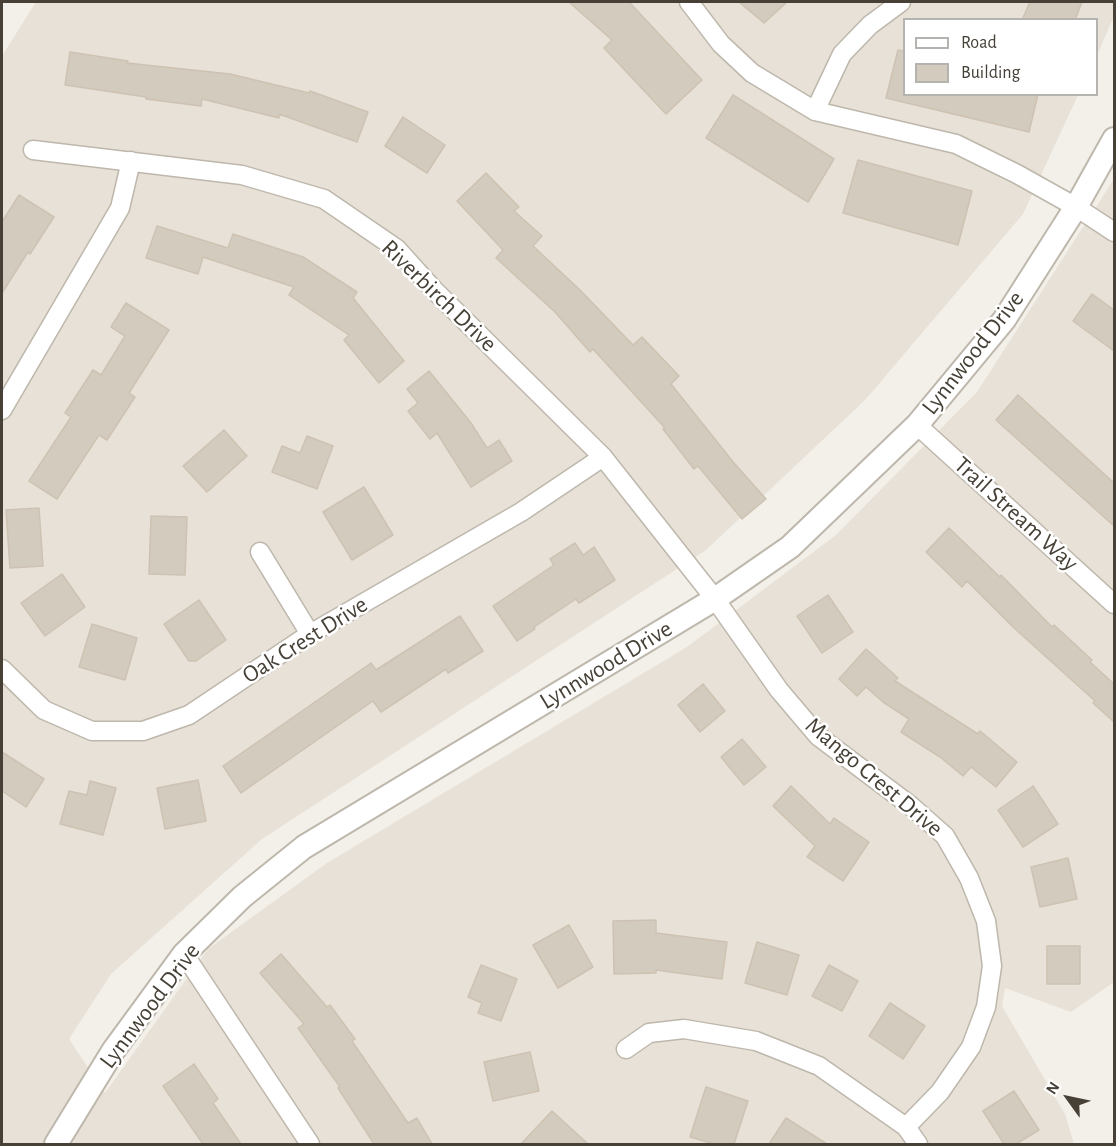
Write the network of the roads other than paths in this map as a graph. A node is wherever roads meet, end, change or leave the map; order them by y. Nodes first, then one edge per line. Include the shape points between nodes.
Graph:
1 (689, 2) edge
2 (901, 2) edge
3 (815, 111) junction
4 (1114, 139) edge
5 (33, 150) dead end
6 (131, 160) junction
7 (1076, 207) junction
8 (1114, 232) edge
9 (2, 410) edge
10 (917, 425) junction
11 (603, 458) junction
12 (260, 552) dead end
13 (715, 599) junction
14 (1114, 604) edge
15 (310, 634) junction
16 (2, 669) edge
17 (184, 954) junction
18 (626, 1049) dead end
19 (906, 1126) junction
20 (56, 1144) edge
21 (310, 1144) edge
22 (918, 1144) edge

1 - 3 street via 721,44 752,73
2 - 3 street via 870,25 842,54
3 - 7 street via 956,144
4 - 7 street, Lynnwood Drive
5 - 6 street, Riverbirch Drive
6 - 9 street via 120,208
6 - 11 street, Riverbirch Drive via 242,176 324,199 397,249
7 - 8 street
7 - 10 street, Lynnwood Drive via 1004,320
10 - 13 street, Lynnwood Drive via 790,547
10 - 14 street, Trail Stream Way
11 - 13 street, Riverbirch Drive
11 - 15 street, Oak Crest Drive via 521,512
12 - 15 street
13 - 17 street, Lynnwood Drive via 304,847 242,897
13 - 19 street, Mango Crest Drive via 779,690 818,736 945,836 969,878 986,921 992,966 986,1007 971,1047 940,1092
15 - 16 street, Oak Crest Drive via 189,715 143,731 92,730 44,710
17 - 20 street, Lynnwood Drive via 113,1051
17 - 21 street
18 - 19 street via 649,1033 684,1029 756,1041 819,1066
19 - 22 street

